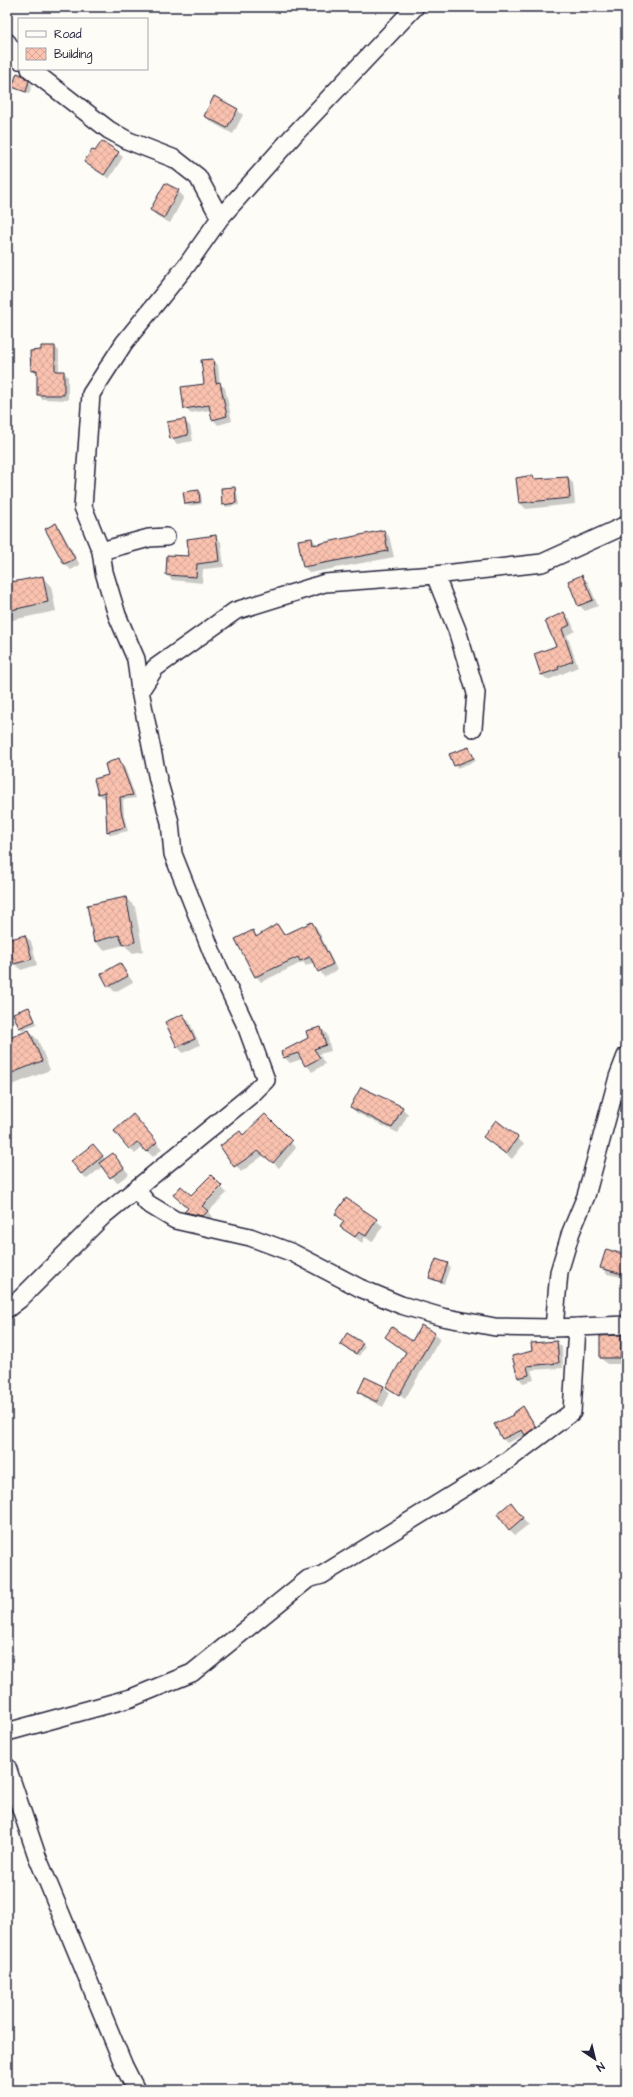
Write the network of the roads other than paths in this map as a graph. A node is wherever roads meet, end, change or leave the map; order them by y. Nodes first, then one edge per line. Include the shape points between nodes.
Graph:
1 (415, 7) edge
2 (7, 42) edge
3 (18, 58) edge
4 (31, 70) edge
5 (220, 218) junction
6 (626, 525) edge
7 (166, 537) dead end
8 (101, 552) junction
9 (435, 574) junction
10 (140, 691) junction
11 (473, 728) dead end
12 (626, 1056) edge
13 (136, 1189) junction
14 (7, 1310) edge
15 (626, 1326) edge
16 (577, 1327) junction
17 (554, 1328) junction
18 (7, 1732) edge
19 (7, 1767) edge
20 (136, 2090) edge

1 - 5 street via 293,136
2 - 3 street
4 - 5 street via 109,130 129,141 175,159 198,178
5 - 8 street via 187,265 124,343 91,394 83,507
6 - 9 street via 542,563
7 - 8 street via 149,538
8 - 10 street via 104,572 117,615 136,659
9 - 10 street via 325,583 235,611 155,668
9 - 11 street via 457,630 476,693
10 - 13 street via 158,780 170,822 173,854 215,960 247,1028 266,1080
12 - 17 street via 586,1196 571,1232 559,1272
13 - 14 street via 104,1215
13 - 17 street via 147,1203 175,1220 250,1236 293,1253 360,1288 401,1305 442,1318 495,1327
15 - 16 street
16 - 17 street
16 - 18 street via 572,1412 504,1463 322,1575 308,1579 192,1673 131,1698
19 - 20 street via 37,1856

